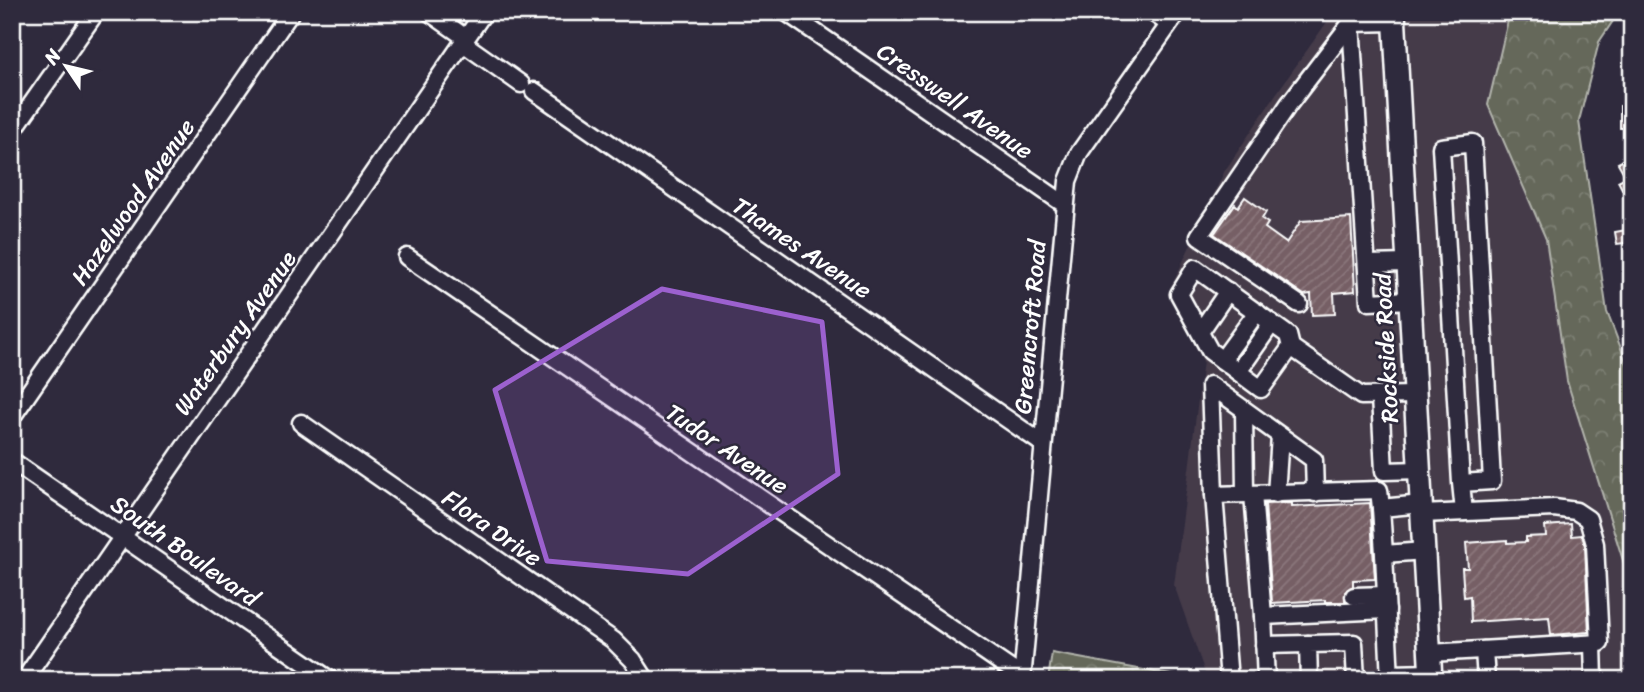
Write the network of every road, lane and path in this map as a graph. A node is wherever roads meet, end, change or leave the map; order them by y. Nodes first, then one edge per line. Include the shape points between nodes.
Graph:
1 (96, 12) edge
2 (291, 12) edge
3 (429, 12) edge
4 (484, 12) edge
5 (786, 12) edge
6 (1152, 12) edge
7 (1394, 17) edge
8 (1174, 18) edge
9 (1352, 23) junction
10 (464, 41) junction
11 (12, 132) edge
12 (1064, 204) junction
13 (407, 257) dead end
14 (1368, 264) junction
15 (1407, 264) junction
16 (1228, 291) junction
17 (1410, 300) junction
18 (1299, 304) dead end
19 (1257, 312) junction
20 (1272, 323) junction
21 (1200, 332) junction
22 (1291, 347) junction
23 (1222, 360) junction
24 (1238, 372) junction
25 (1415, 395) junction
26 (1380, 397) junction
27 (1244, 410) junction
28 (12, 417) edge
29 (301, 423) dead end
30 (1280, 436) junction
31 (1042, 444) junction
32 (12, 461) edge
33 (1420, 470) junction
34 (1461, 483) junction
35 (1315, 493) junction
36 (1249, 494) junction
37 (1276, 494) junction
38 (1214, 495) junction
39 (1381, 508) junction
40 (1422, 509) junction
41 (1464, 512) junction
42 (122, 535) junction
43 (1425, 551) junction
44 (1384, 554) junction
45 (1353, 596) dead end
46 (1387, 603) junction
47 (1263, 616) junction
48 (1308, 644) junction
49 (1593, 644) junction
50 (1264, 645) junction
51 (1484, 650) junction
52 (1431, 668) edge
53 (32, 677) edge
54 (1390, 677) edge
55 (1022, 678) edge
56 (330, 680) edge
57 (646, 680) edge
58 (1229, 680) edge
59 (1266, 680) edge
60 (1309, 680) edge
61 (1356, 680) edge
62 (1486, 680) edge
63 (1594, 680) edge

1 - 11 street
2 - 28 street, Hazelwood Avenue
3 - 10 street, Thames Avenue
4 - 10 street, Waterbury Avenue
5 - 12 street, Cresswell Avenue
6 - 8 street
7 - 9 street
7 - 15 main road, Rockside Road
8 - 12 street, Greencroft Road via 1079,153
9 - 14 street
9 - 18 street via 1289,104 1199,236
10 - 31 street, Thames Avenue
10 - 42 street, Waterbury Avenue
12 - 31 street, Greencroft Road
13 - 55 street, Tudor Avenue
14 - 15 street
14 - 17 street via 1369,302
15 - 17 main road, Rockside Road
16 - 19 street
16 - 21 street
16 - 21 street via 1195,268 1179,294
17 - 25 main road, Rockside Road
19 - 20 street
19 - 23 street
20 - 22 street via 1288,335
20 - 24 street
21 - 23 street via 1210,351
22 - 24 street via 1261,389
22 - 26 street via 1361,396
23 - 24 street
25 - 26 street
25 - 33 main road, Rockside Road
26 - 33 street via 1384,471
27 - 30 street
27 - 36 street
27 - 38 street via 1210,385
29 - 57 street, Flora Drive via 613,640
30 - 35 street via 1314,460
30 - 37 street
31 - 55 street, Greencroft Road
32 - 42 street, South Boulevard
33 - 40 main road, Rockside Road
34 - 34 street via 1441,147 1473,143 1492,481
34 - 41 street
35 - 37 street
35 - 39 street via 1379,491
36 - 37 street
36 - 38 street
36 - 47 street
38 - 58 street
39 - 40 street
39 - 44 street
40 - 41 street
40 - 43 main road, Rockside Road
41 - 49 street via 1554,508 1576,511 1588,519 1595,544 1600,643
42 - 53 street, Waterbury Avenue
42 - 56 street, South Boulevard
43 - 44 street
43 - 52 main road, Rockside Road
44 - 46 street
45 - 46 street
46 - 47 street
46 - 54 street
47 - 50 street
48 - 50 street
48 - 60 street
48 - 61 street via 1354,643
49 - 51 street
49 - 63 street
50 - 59 street
51 - 52 street
51 - 62 street
52 - 54 street

